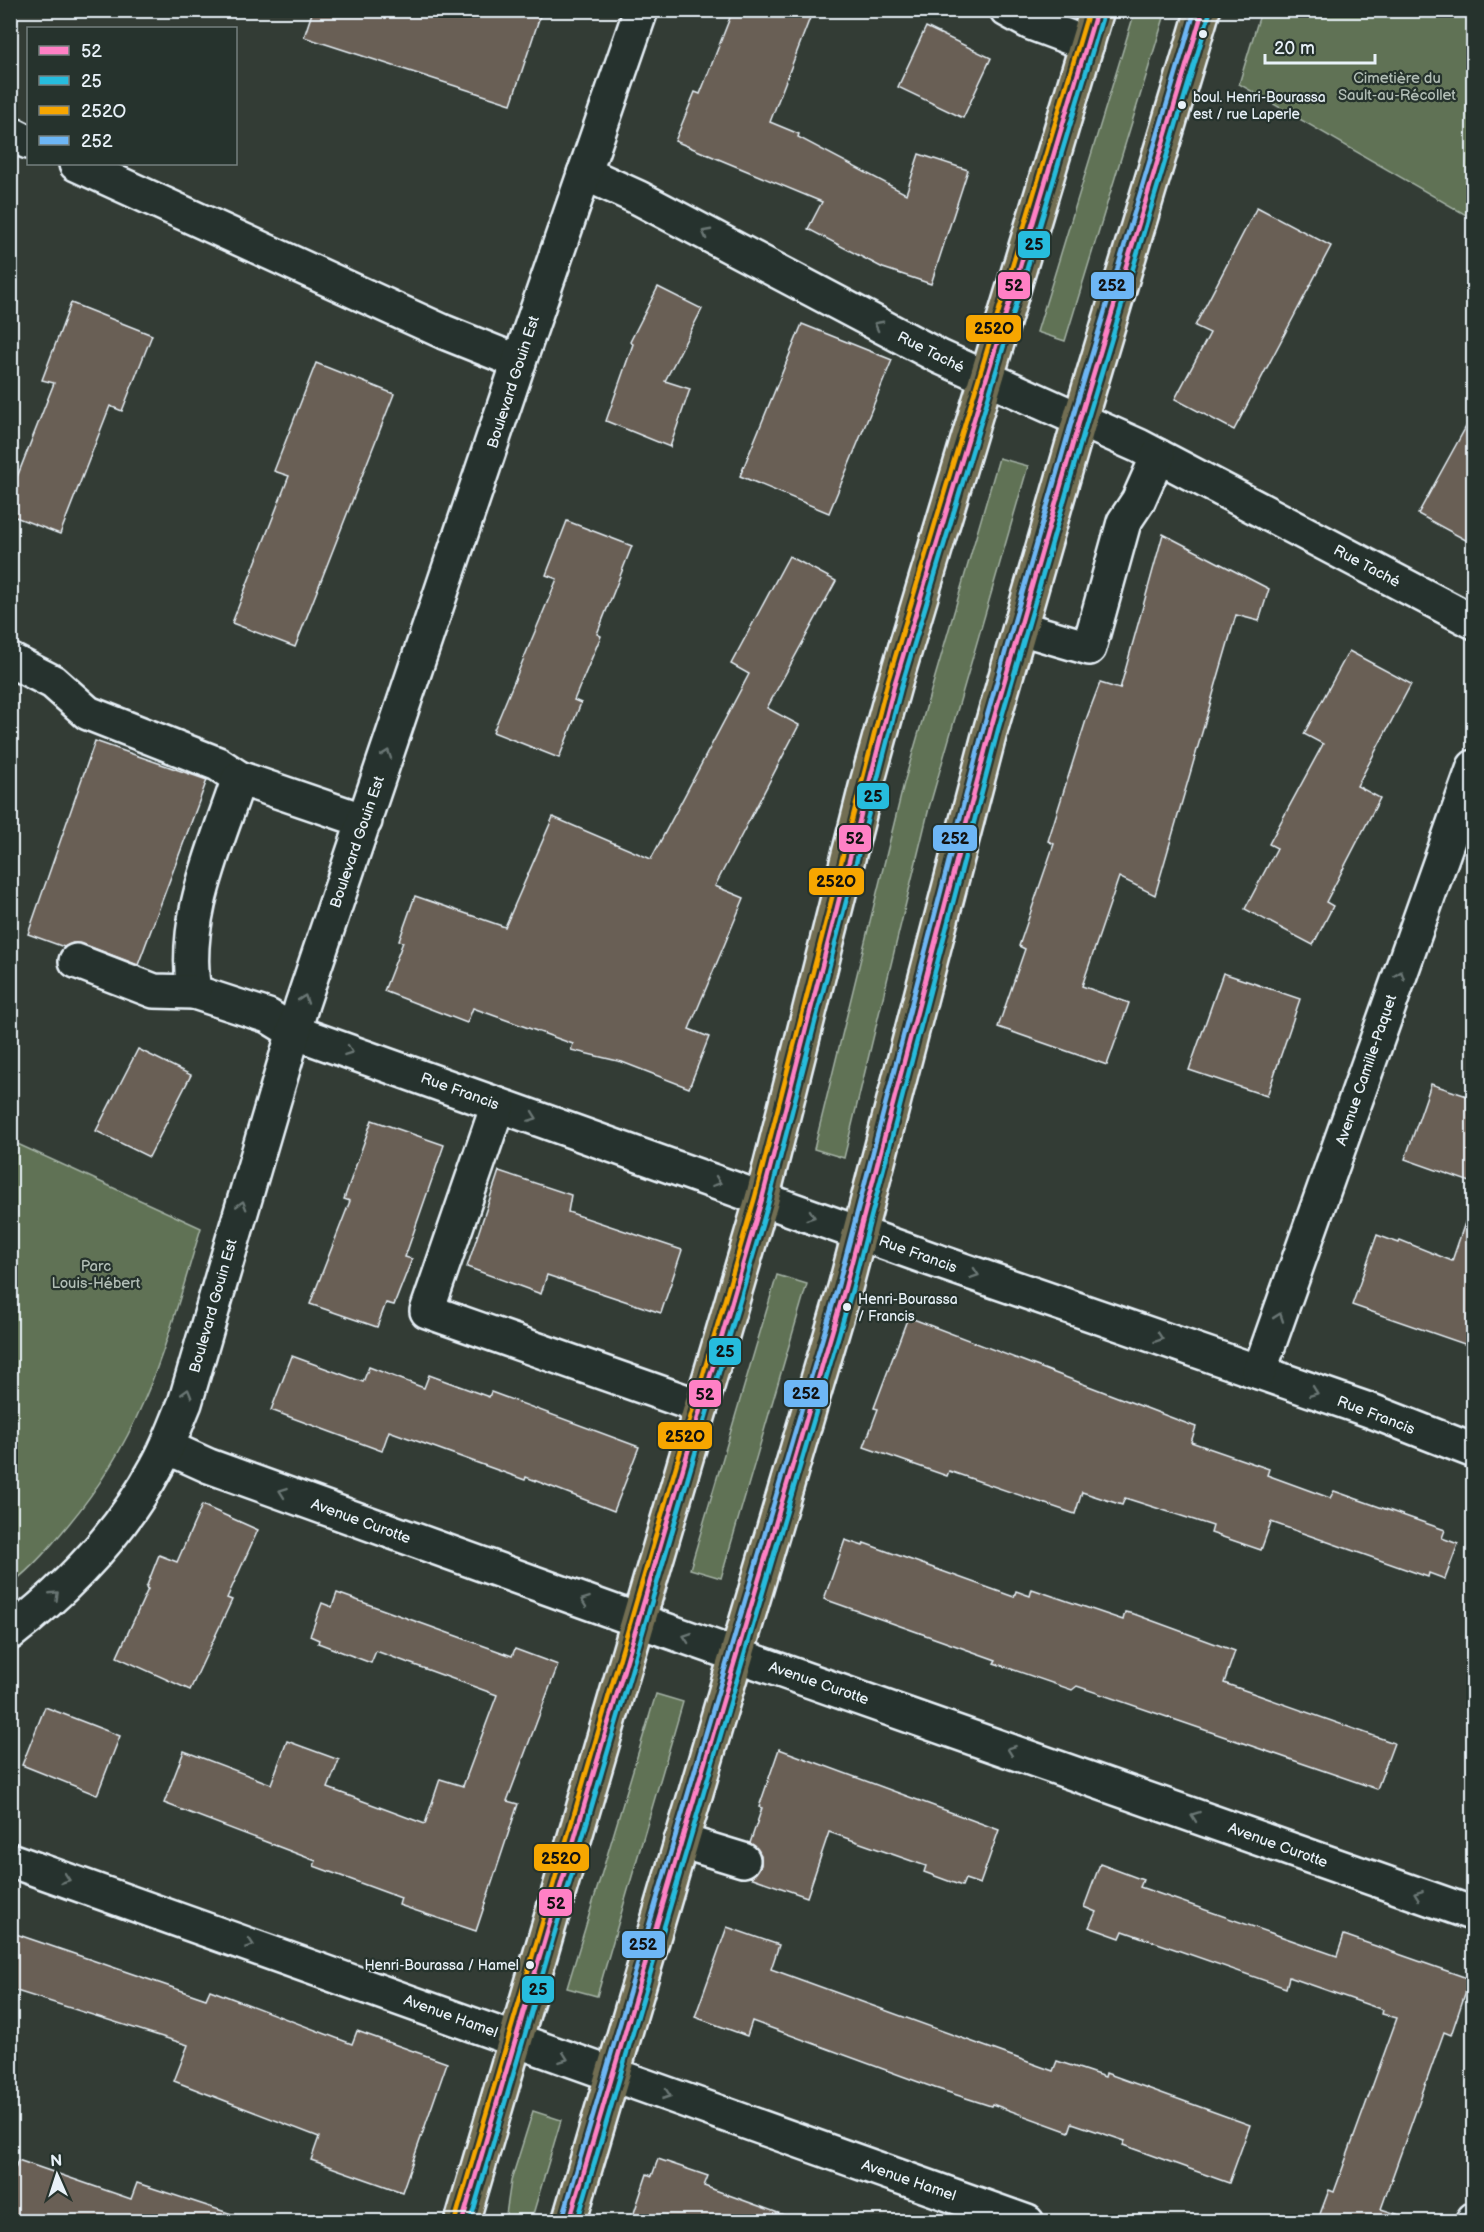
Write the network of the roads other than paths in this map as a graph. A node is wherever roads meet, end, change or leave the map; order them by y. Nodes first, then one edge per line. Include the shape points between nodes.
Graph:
1 (641, 10) edge
2 (1007, 10) edge
3 (1097, 10) edge
4 (1203, 10) edge
5 (1087, 44) junction
6 (10, 133) edge
7 (27, 141) edge
8 (78, 165) edge
9 (584, 173) junction
10 (519, 362) junction
11 (987, 379) junction
12 (1080, 419) junction
13 (1158, 456) junction
14 (1473, 622) edge
15 (1020, 628) junction
16 (10, 660) edge
17 (1473, 767) edge
18 (240, 778) junction
19 (365, 821) junction
20 (76, 961) dead end
21 (194, 992) junction
22 (294, 1032) junction
23 (498, 1104) junction
24 (762, 1199) junction
25 (860, 1233) junction
26 (1259, 1372) junction
27 (701, 1407) junction
28 (167, 1447) junction
29 (1473, 1451) edge
30 (640, 1621) junction
31 (10, 1633) edge
32 (735, 1654) junction
33 (681, 1841) junction
34 (10, 1860) edge
35 (743, 1860) dead end
36 (1473, 1914) edge
37 (516, 2040) junction
38 (612, 2076) junction
39 (462, 2222) edge
40 (569, 2222) edge
41 (1027, 2222) edge

1 - 9 street, Boulevard Gouin Est
2 - 5 street
3 - 5 main road
4 - 12 main road
5 - 11 main road
6 - 7 street
8 - 10 street via 444,332
9 - 10 street, Boulevard Gouin Est
11 -> 9 street, Rue Taché
19 -> 10 street, Boulevard Gouin Est
11 - 12 street, Rue Taché
11 - 24 main road via 879,737
12 - 13 street, Rue Taché
12 - 15 main road
13 - 14 street, Rue Taché
13 - 15 street via 1124,522 1089,648
15 - 25 main road via 963,829
16 - 18 street via 53,682 88,713 218,764
26 -> 17 street, Avenue Camille-Paquet
18 - 19 street
18 - 21 street via 196,909 191,942
22 -> 19 street, Boulevard Gouin Est
20 - 21 street, Rue Francis via 154,990
21 - 22 street, Rue Francis via 268,1016
22 -> 23 street, Rue Francis
28 -> 22 street, Boulevard Gouin Est via 185,1403
23 -> 24 street, Rue Francis
23 - 27 street via 427,1311
24 -> 25 street, Rue Francis
24 - 27 main road
25 -> 26 street, Rue Francis
25 - 32 main road
26 -> 29 street, Rue Francis
27 - 30 main road
30 -> 28 street, Avenue Curotte via 209,1466
31 -> 28 street, Boulevard Gouin Est via 62,1588 111,1534
32 -> 30 street, Avenue Curotte
30 - 37 main road
32 - 33 main road
36 -> 32 street, Avenue Curotte
33 - 35 street
33 - 38 main road
34 -> 37 street, Avenue Hamel
37 -> 38 street, Avenue Hamel
37 - 39 main road
38 - 40 main road
38 -> 41 street, Avenue Hamel

